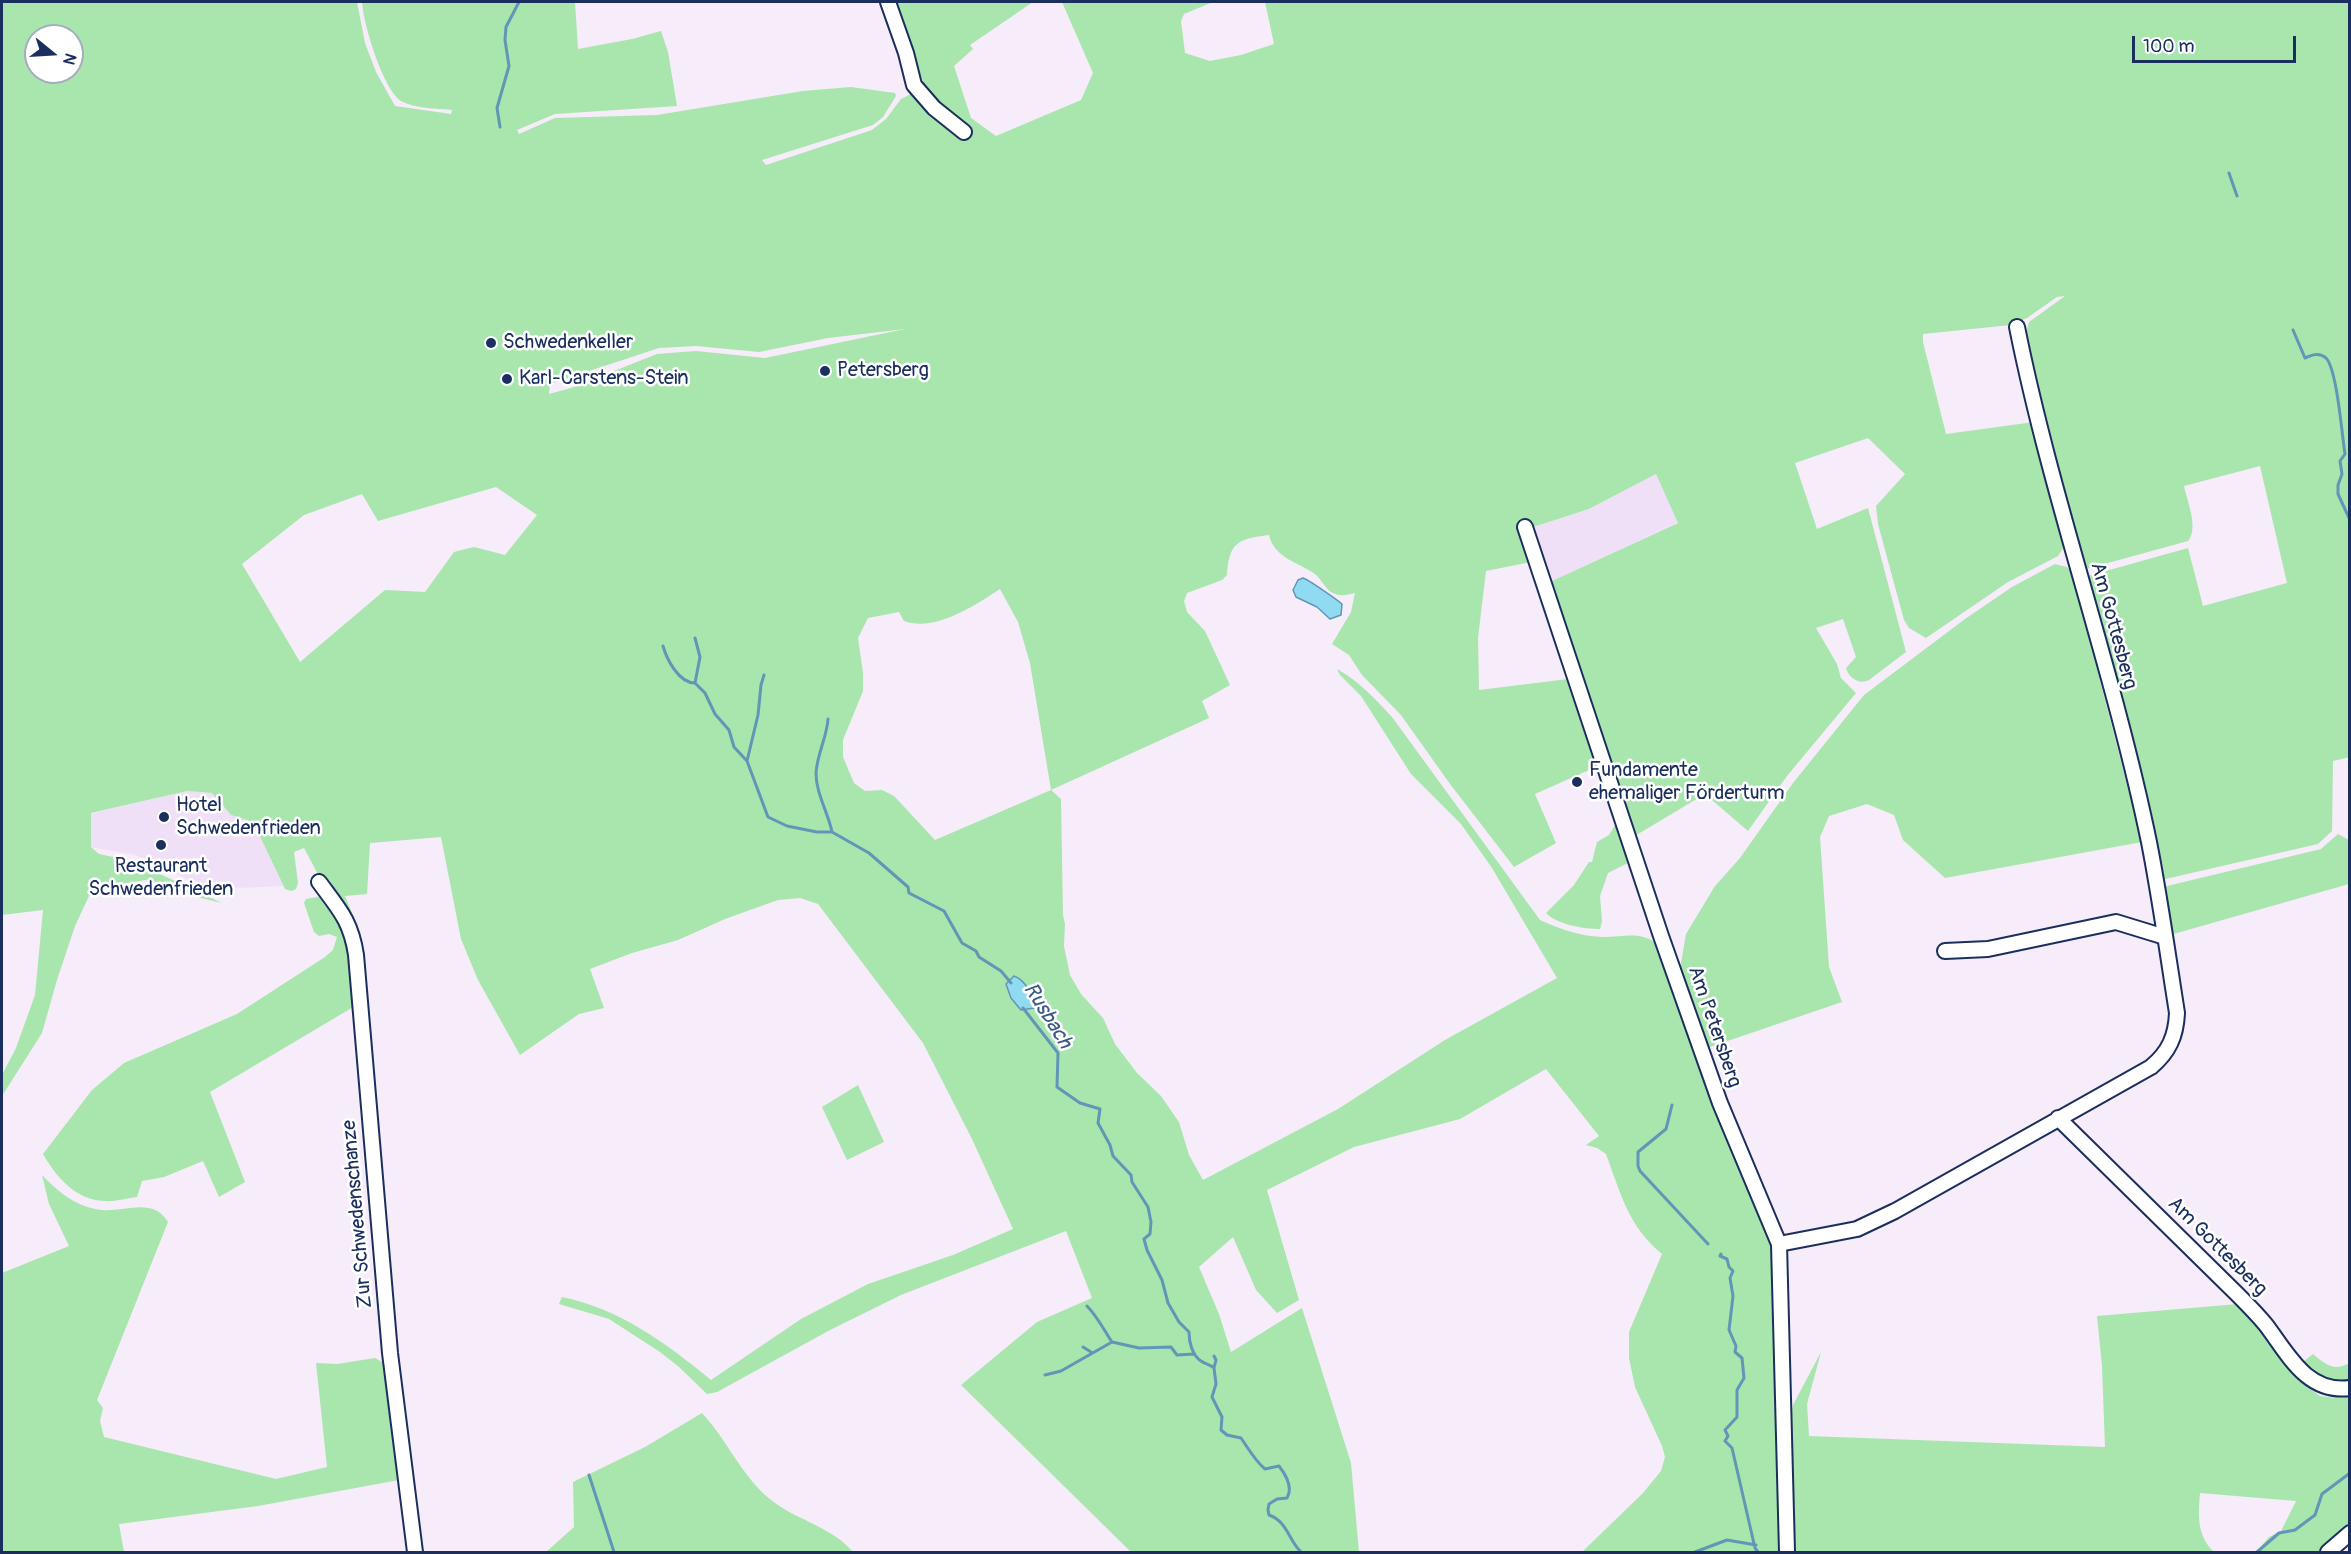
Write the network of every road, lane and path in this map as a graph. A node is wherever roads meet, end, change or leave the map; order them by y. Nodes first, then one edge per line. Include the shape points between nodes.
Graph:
1 (888, 2) edge
2 (964, 132) dead end
3 (2017, 327) dead end
4 (1525, 527) dead end
5 (319, 882) dead end
6 (2165, 938) junction
7 (1945, 951) dead end
8 (2058, 1118) junction
9 (1779, 1244) junction
10 (2349, 1388) edge
11 (2349, 1533) edge
12 (415, 1552) edge
13 (1787, 1552) edge
14 (2328, 1552) edge

1 - 2 street via 914,85 934,108
3 - 6 street, Am Gottesberg via 2120,724
4 - 9 street, Am Petersberg via 1720,1104
5 - 12 street, Zur Schwedenschanze via 353,933 390,1353
6 - 7 street via 2116,922 1988,949
6 - 8 street, Am Gottesberg via 2177,1012 2168,1050 2151,1067
8 - 9 street, Am Gottesberg via 1876,1221 1857,1229
8 - 10 street, Am Gottesberg via 2237,1294 2309,1379 2327,1388
9 - 13 street, Am Petersberg
11 - 14 street

